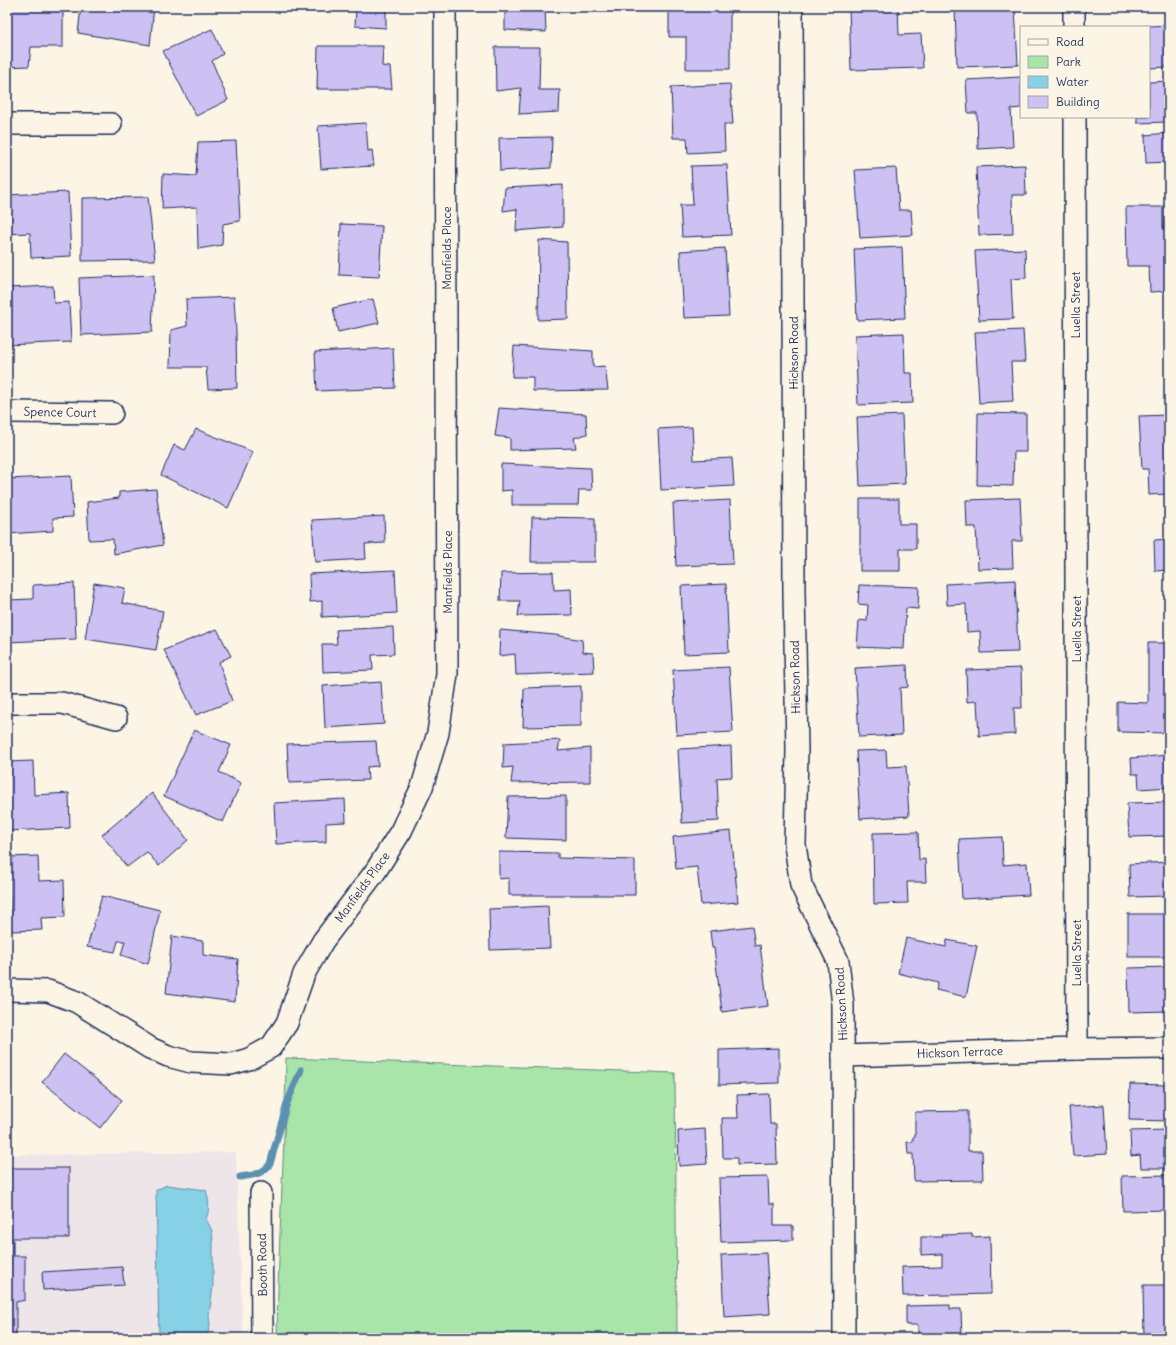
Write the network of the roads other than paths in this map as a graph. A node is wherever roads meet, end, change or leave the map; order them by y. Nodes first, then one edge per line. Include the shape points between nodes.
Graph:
1 (445, 7) edge
2 (792, 7) edge
3 (1074, 7) edge
4 (1074, 26) edge
5 (1074, 118) edge
6 (7, 124) edge
7 (112, 124) dead end
8 (7, 412) edge
9 (112, 413) dead end
10 (7, 703) edge
11 (116, 718) dead end
12 (7, 990) edge
13 (1169, 1048) edge
14 (1077, 1049) junction
15 (843, 1056) junction
16 (261, 1193) dead end
17 (262, 1338) edge
18 (844, 1338) edge

1 - 12 street, Manfields Place via 447,674 438,733 422,787 401,831 375,872 323,941 304,974 287,1023 271,1047 248,1060 231,1064 191,1062 168,1056 150,1048 77,1002 48,991
2 - 15 street, Hickson Road via 797,750 795,846 801,885 838,961 843,1005
3 - 4 street
5 - 14 street, Luella Street
6 - 7 street
8 - 9 street, Spence Court
10 - 11 street via 62,703
13 - 14 street
14 - 15 street, Hickson Terrace
15 - 18 street, Hickson Road
16 - 17 street, Booth Road

